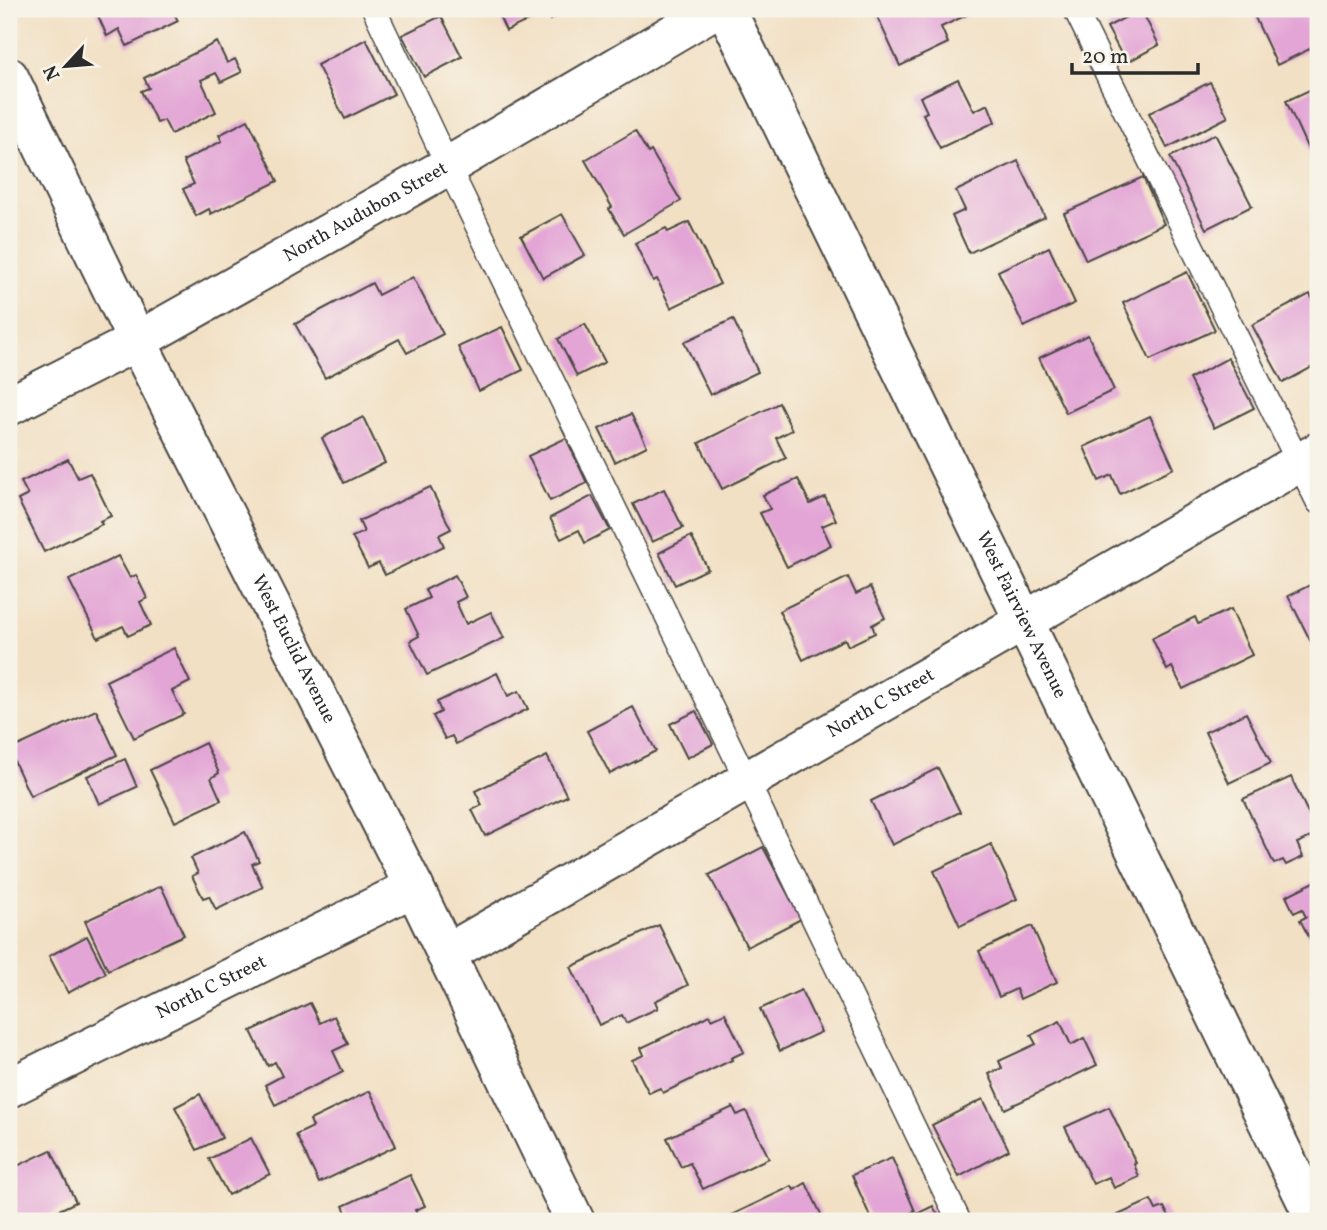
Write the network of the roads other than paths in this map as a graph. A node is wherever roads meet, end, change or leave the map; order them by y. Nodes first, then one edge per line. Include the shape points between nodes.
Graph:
1 (374, 9) edge
2 (715, 9) edge
3 (726, 9) edge
4 (1075, 9) edge
5 (9, 77) edge
6 (448, 166) junction
7 (138, 341) junction
8 (9, 406) edge
9 (1309, 458) edge
10 (1318, 502) edge
11 (1025, 622) junction
12 (747, 781) junction
13 (414, 887) junction
14 (446, 954) junction
15 (9, 1088) edge
16 (575, 1221) edge
17 (959, 1221) edge
18 (1316, 1221) edge

1 - 6 lane
2 - 6 street, North Audubon Street
3 - 11 street, West Fairview Avenue
4 - 9 lane
5 - 7 street, West Euclid Avenue
6 - 7 street, North Audubon Street
6 - 12 lane
7 - 8 street, North Audubon Street
7 - 13 street, West Euclid Avenue
9 - 10 lane
9 - 11 street, North C Street
11 - 12 street, North C Street
11 - 18 street, West Fairview Avenue
12 - 14 street, North C Street
12 - 17 lane
13 - 14 street, West Euclid Avenue
13 - 15 street, North C Street
14 - 16 street, West Euclid Avenue

